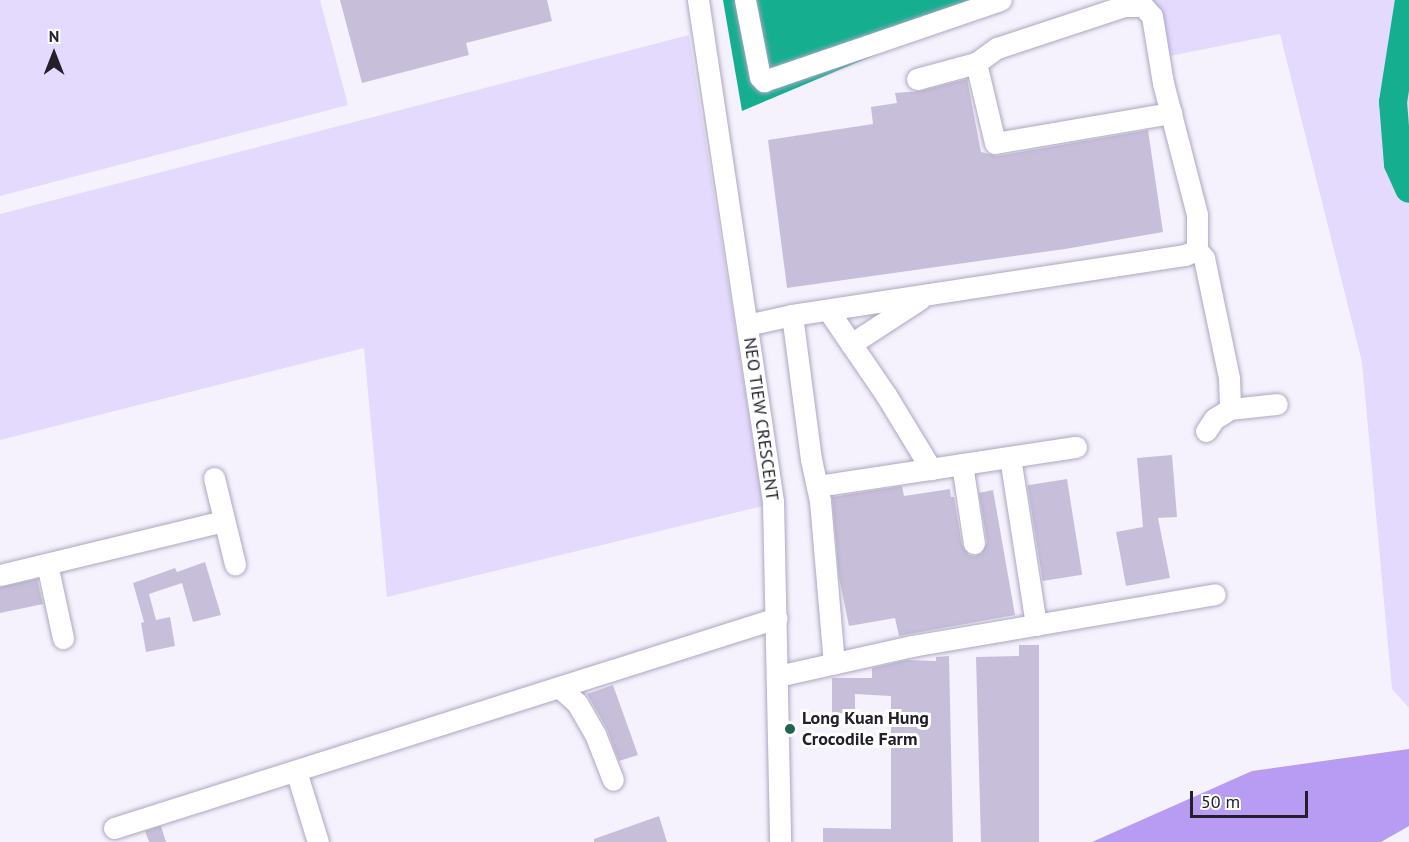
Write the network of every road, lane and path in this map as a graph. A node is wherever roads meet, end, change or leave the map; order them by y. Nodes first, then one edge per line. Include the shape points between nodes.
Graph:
1 (698, 0) edge
2 (745, 0) edge
3 (1001, 0) edge
4 (976, 63) junction
5 (917, 79) dead end
6 (1171, 113) junction
7 (1197, 250) junction
8 (925, 296) junction
9 (828, 310) junction
10 (792, 315) junction
11 (747, 325) junction
12 (851, 344) junction
13 (1277, 404) dead end
14 (1230, 409) junction
15 (1206, 431) dead end
16 (1076, 447) dead end
17 (1010, 457) junction
18 (962, 464) junction
19 (931, 469) junction
20 (214, 477) dead end
21 (817, 486) junction
22 (224, 521) junction
23 (974, 543) dead end
24 (47, 564) junction
25 (235, 564) dead end
26 (0, 575) edge
27 (1215, 594) dead end
28 (777, 618) junction
29 (1036, 625) junction
30 (63, 638) dead end
31 (834, 663) junction
32 (778, 676) junction
33 (559, 687) junction
34 (296, 771) junction
35 (613, 780) dead end
36 (114, 828) dead end
37 (318, 842) edge
38 (780, 842) edge

1 - 11 street, NEO TIEW CRESCENT
2 - 3 street via 764,81
4 - 5 street
4 - 6 street via 995,143
4 - 6 street via 997,48 1124,6 1143,6 1152,16
6 - 7 street via 1197,214
7 - 8 street
7 - 14 street via 1204,258 1229,378
8 - 9 street
8 - 12 street
9 - 10 street
9 - 12 street
10 - 11 street
10 - 21 street
11 - 28 street, NEO TIEW CRESCENT via 773,501
12 - 19 street
13 - 14 street
14 - 15 street via 1214,419
16 - 17 street
17 - 18 street
17 - 29 street
18 - 19 street
18 - 23 street
19 - 21 street
20 - 22 street
21 - 31 street
22 - 24 street
22 - 25 street
24 - 26 street
24 - 30 street
27 - 29 street
28 - 32 street, NEO TIEW CRESCENT
28 - 33 street
29 - 31 street
31 - 32 street
32 - 38 street, NEO TIEW CRESCENT
33 - 34 street
33 - 35 street via 577,704 589,724
34 - 36 street
34 - 37 street

